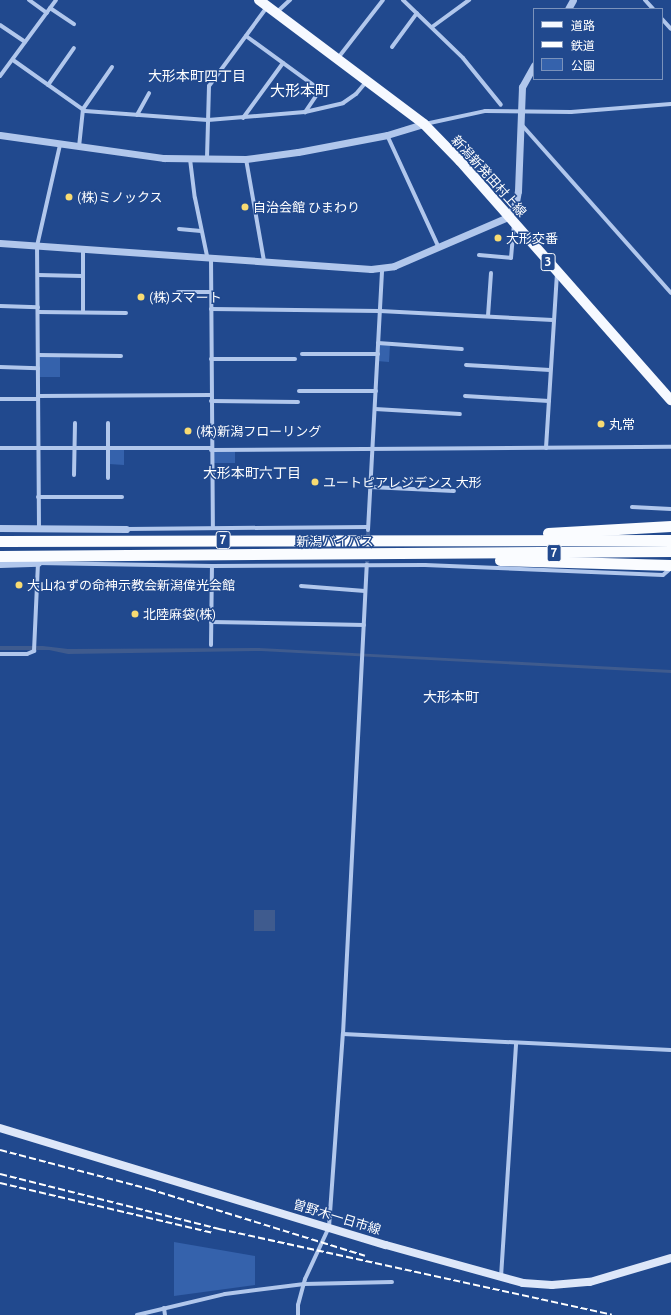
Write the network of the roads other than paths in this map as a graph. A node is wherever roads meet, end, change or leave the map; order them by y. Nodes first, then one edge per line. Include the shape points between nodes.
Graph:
1 (30, 0) edge
2 (56, 0) edge
3 (258, 0) edge
4 (290, 0) edge
5 (383, 0) edge
6 (403, 0) edge
7 (469, 0) edge
8 (645, 0) edge
9 (267, 6) junction
10 (50, 8) junction
11 (652, 8) edge
12 (47, 13) junction
13 (276, 13) junction
14 (417, 13) junction
15 (663, 20) edge
16 (0, 24) edge
17 (74, 24) dead end
18 (432, 27) junction
19 (671, 29) edge
20 (246, 36) junction
21 (26, 42) junction
22 (392, 47) dead end
23 (74, 48) dead end
24 (338, 58) junction
25 (13, 60) junction
26 (283, 63) junction
27 (112, 67) dead end
28 (533, 67) edge
29 (1, 73) edge
30 (367, 80) junction
31 (48, 85) junction
32 (149, 93) dead end
33 (671, 104) edge
34 (501, 105) dead end
35 (83, 109) junction
36 (304, 112) junction
37 (520, 112) junction
38 (137, 115) junction
39 (243, 118) junction
40 (208, 120) junction
41 (520, 123) junction
42 (424, 124) junction
43 (0, 135) edge
44 (387, 135) junction
45 (60, 145) junction
46 (79, 148) junction
47 (207, 158) junction
48 (246, 158) junction
49 (190, 159) junction
50 (511, 220) junction
51 (179, 229) dead end
52 (201, 231) junction
53 (0, 243) edge
54 (38, 246) junction
55 (82, 248) junction
56 (439, 248) junction
57 (479, 255) dead end
58 (209, 257) junction
59 (264, 261) junction
60 (382, 269) junction
61 (557, 272) junction
62 (491, 273) dead end
63 (38, 275) junction
64 (82, 276) junction
65 (178, 292) dead end
66 (211, 292) junction
67 (671, 293) edge
68 (0, 306) edge
69 (38, 307) junction
70 (211, 309) junction
71 (380, 311) junction
72 (38, 312) junction
73 (83, 312) junction
74 (126, 313) dead end
75 (488, 316) junction
76 (554, 320) junction
77 (378, 343) junction
78 (462, 349) dead end
79 (38, 354) junction
80 (302, 354) dead end
81 (378, 354) junction
82 (121, 356) dead end
83 (211, 359) junction
84 (295, 359) dead end
85 (466, 366) dead end
86 (0, 367) edge
87 (38, 368) junction
88 (550, 370) junction
89 (299, 391) dead end
90 (376, 391) junction
91 (211, 396) junction
92 (465, 396) dead end
93 (38, 398) junction
94 (0, 399) edge
95 (671, 400) edge
96 (211, 401) junction
97 (548, 401) junction
98 (298, 402) dead end
99 (375, 409) junction
100 (460, 414) dead end
101 (75, 423) dead end
102 (108, 423) dead end
103 (671, 447) edge
104 (0, 448) edge
105 (38, 448) junction
106 (74, 448) junction
107 (108, 448) junction
108 (372, 448) junction
109 (546, 448) junction
110 (211, 449) junction
111 (74, 475) dead end
112 (108, 478) dead end
113 (370, 487) junction
114 (454, 491) dead end
115 (38, 497) junction
116 (122, 497) dead end
117 (632, 507) dead end
118 (671, 509) edge
119 (671, 526) edge
120 (0, 528) edge
121 (39, 528) junction
122 (213, 528) junction
123 (126, 529) joint
124 (446, 540) junction
125 (671, 540) edge
126 (0, 541) edge
127 (671, 551) edge
128 (438, 554) junction
129 (0, 556) edge
130 (38, 563) junction
131 (0, 564) edge
132 (367, 565) junction
133 (212, 566) junction
134 (671, 566) edge
135 (301, 586) dead end
136 (366, 590) junction
137 (211, 622) junction
138 (364, 625) junction
139 (211, 645) dead end
140 (0, 654) edge
141 (343, 1034) junction
142 (516, 1044) junction
143 (671, 1050) edge
144 (0, 1128) edge
145 (329, 1227) junction
146 (671, 1258) edge
147 (501, 1277) junction
148 (392, 1282) dead end
149 (304, 1284) junction
150 (164, 1308) junction
151 (137, 1315) edge
152 (165, 1315) edge
153 (298, 1315) edge

1 - 12 street
2 - 10 street
3 - 9 main road, 新潟新発田村上線 / 3
4 - 13 street
5 - 24 street
6 - 14 street
7 - 18 street
8 - 11 street
9 - 13 main road, 新潟新発田村上線 / 3
9 - 20 street
10 - 12 street
10 - 17 street
12 - 21 street
13 - 24 main road, 新潟新発田村上線 / 3
14 - 18 street
14 - 22 street
15 - 19 street
16 - 21 street
18 - 34 street via 463,58
20 - 26 street
20 - 40 street via 209,86
21 - 25 street
23 - 31 street
24 - 30 main road, 新潟新発田村上線 / 3
25 - 29 street
25 - 31 street
26 - 36 street via 320,90
26 - 39 street
27 - 35 street
28 - 37 street via 522,87
30 - 36 street via 356,94 343,102
30 - 42 main road, 新潟新発田村上線 / 3
31 - 35 street
32 - 38 street
33 - 37 street via 571,112
35 - 38 street
35 - 46 street
36 - 39 street
37 - 41 street
37 - 42 street via 485,111
38 - 40 street
39 - 40 street
40 - 47 street
41 - 50 street via 518,191
41 - 67 street
42 - 44 street
42 - 50 main road, 新潟新発田村上線 / 3
43 - 45 street
44 - 48 street via 298,152
44 - 56 street
45 - 46 street
45 - 54 street
46 - 49 street
47 - 48 street
47 - 49 street
48 - 59 street
49 - 52 street
50 - 56 street
50 - 57 street via 511,258
50 - 61 main road, 新潟新発田村上線 / 3
51 - 52 street
52 - 58 street
53 - 54 street
54 - 55 street
54 - 63 street
55 - 58 street
55 - 64 street
56 - 60 street
58 - 59 street
58 - 66 street
59 - 60 street
60 - 71 street
61 - 76 street
61 - 95 main road, 新潟新発田村上線 / 3
62 - 75 street
63 - 64 street
63 - 69 street
64 - 73 street
65 - 66 street
66 - 70 street
68 - 69 street
69 - 72 street
70 - 71 street
70 - 83 street
71 - 75 street
71 - 77 street
72 - 73 street
72 - 79 street
73 - 74 street
75 - 76 street
76 - 88 street
77 - 78 street
77 - 81 street
79 - 82 street
79 - 87 street
80 - 81 street
81 - 90 street
83 - 84 street
83 - 91 street
85 - 88 street
86 - 87 street
87 - 93 street
88 - 97 street
89 - 90 street
90 - 99 street
91 - 93 street
91 - 96 street
92 - 97 street
93 - 94 street
93 - 105 street
96 - 98 street
96 - 110 street
97 - 109 street
99 - 100 street
99 - 108 street
101 - 106 street
102 - 107 street
103 - 109 street
104 - 105 street
105 - 106 street
105 - 115 street
106 - 107 street
106 - 111 street
107 - 110 street
107 - 112 street
108 - 109 street
108 - 110 street
108 - 113 street
110 - 122 street
113 - 114 street
113 - 122 street via 368,529
115 - 116 street
115 - 121 street
117 - 118 street
119 - 124 highway
120 - 121 street
121 - 123 street
122 - 123 street
124 - 125 highway, 新潟バイパス / 7
124 - 126 highway, 新潟バイパス / 7
127 - 128 highway, 新潟バイパス / 7
128 - 129 highway, 新潟バイパス / 7
128 - 134 highway via 521,562
130 - 131 street
130 - 133 street
130 - 140 street via 34,651 27,654
132 - 133 street
132 - 134 street via 479,566 663,576
132 - 136 street
133 - 137 street
135 - 136 street
136 - 138 street
137 - 138 street
137 - 139 street
138 - 141 street
141 - 142 street
141 - 145 street
142 - 143 street
142 - 147 street
144 - 145 main road, 曽野木一日市線
145 - 147 main road, 曽野木一日市線
145 - 149 street
146 - 147 main road, 曽野木一日市線 via 619,1275 578,1284 552,1285
148 - 149 street
149 - 150 street via 225,1294
149 - 153 street
150 - 151 street
150 - 152 street

